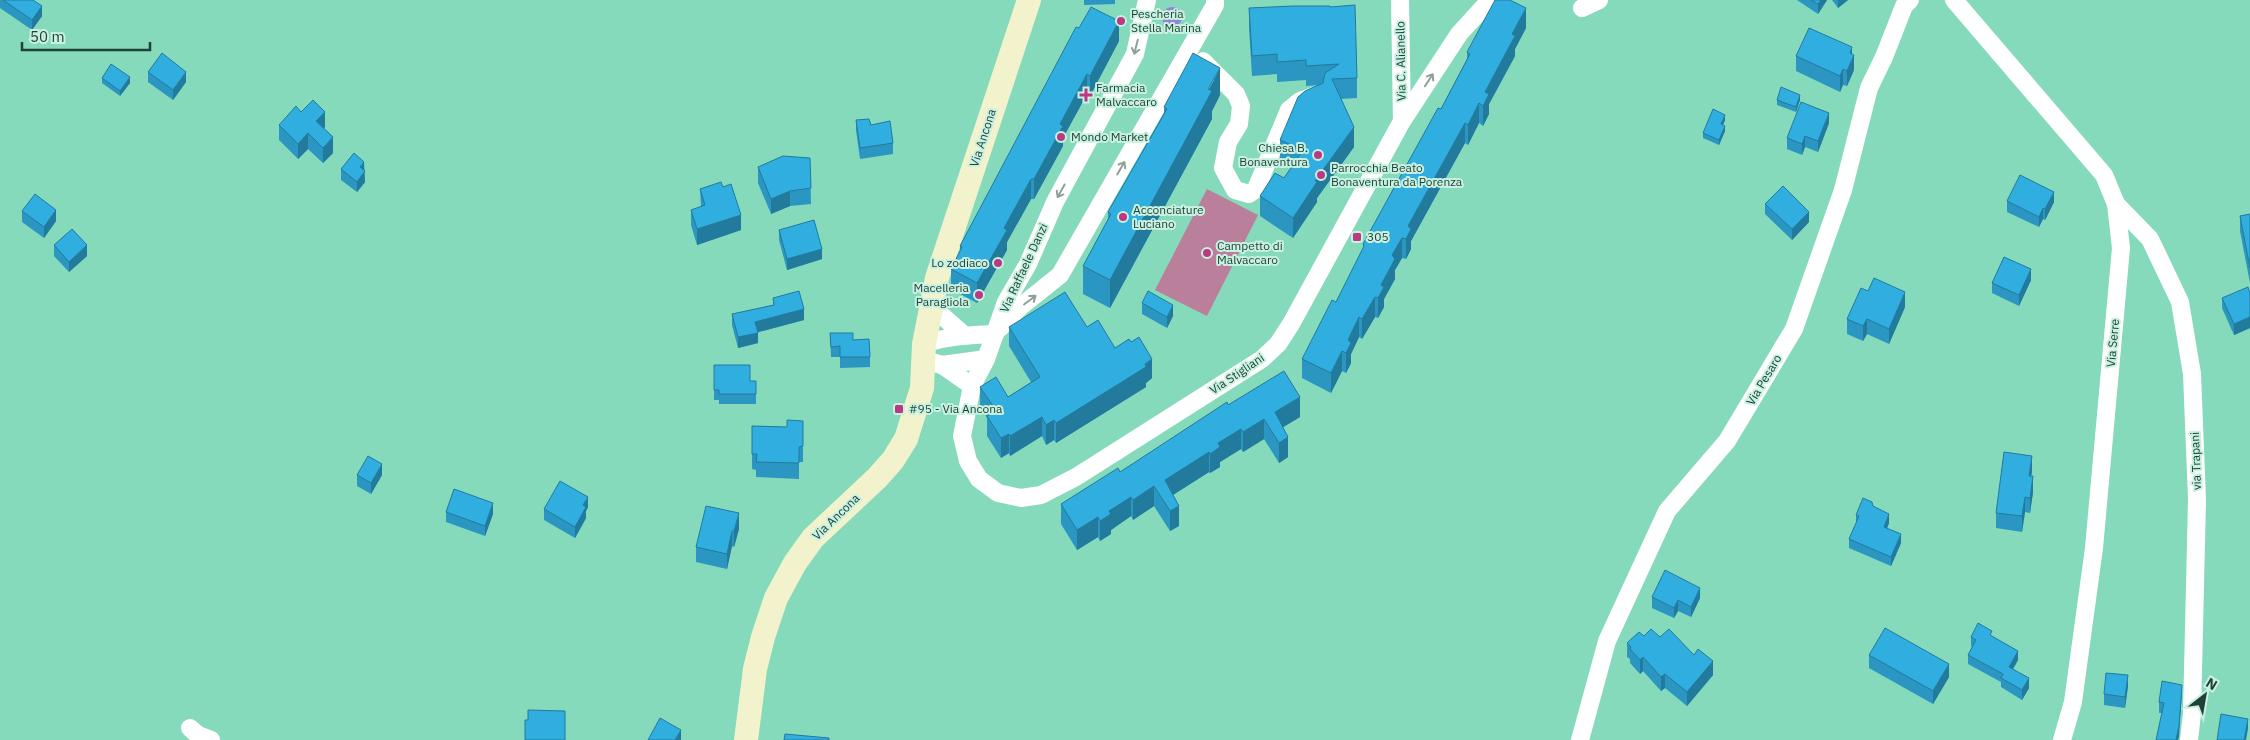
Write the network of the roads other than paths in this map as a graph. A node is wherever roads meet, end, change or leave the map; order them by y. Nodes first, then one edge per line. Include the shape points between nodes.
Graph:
1 (1028, 0) edge
2 (1148, 0) edge
3 (1215, 0) edge
4 (1400, 0) edge
5 (1490, 0) edge
6 (1598, 0) edge
7 (1910, 0) edge
8 (1954, 0) edge
9 (1582, 8) dead end
10 (1189, 50) junction
11 (1315, 96) edge
12 (1402, 121) junction
13 (2116, 204) junction
14 (1028, 264) junction
15 (1053, 282) junction
16 (932, 306) junction
17 (995, 334) junction
18 (964, 335) junction
19 (930, 357) junction
20 (986, 359) junction
21 (972, 386) junction
22 (190, 728) dead end
23 (211, 740) edge
24 (746, 740) edge
25 (1580, 740) edge
26 (2062, 740) edge
27 (2189, 740) edge

1 - 16 street, Via Ancona via 937,278
2 -> 14 street, Via Raffaele Danzi via 1135,54 1055,202
3 - 10 street, Via Raffaele Danzi
4 - 12 street, Via C. Alianello
12 -> 5 street, Via Stigliani via 1459,34
6 - 9 street
7 - 25 street, Via Pesaro via 1904,6 1869,88 1843,190 1794,329 1727,441 1667,511 1607,641
8 - 13 street, Via Serre via 2104,175
10 - 11 street via 1236,94 1241,106 1239,124 1228,142 1223,168 1235,190 1249,194 1256,190 1289,110 1300,101
15 -> 10 street, Via Raffaele Danzi
12 - 21 street, Via Stigliani via 1278,344 1262,359 1076,477 1041,495 1021,498 998,493 979,479 968,461 962,436
13 - 26 street, Via Serre via 2122,248 2094,548 2073,702
13 - 27 street, via Trapani via 2150,239 2180,302 2192,374 2197,499
14 - 15 street via 1041,278
14 - 17 street, Via Raffaele Danzi via 1006,302
17 -> 15 street, Via Raffaele Danzi via 1020,308
16 - 18 street
16 - 19 street, Via Ancona
17 - 18 street
17 - 20 street, Via Stigliani
18 - 19 street via 942,338
19 - 20 street
19 - 21 street
19 - 24 street, Via Ancona via 906,439 893,460 813,538 776,598 755,669
20 - 21 street, Via Stigliani
22 - 23 street

